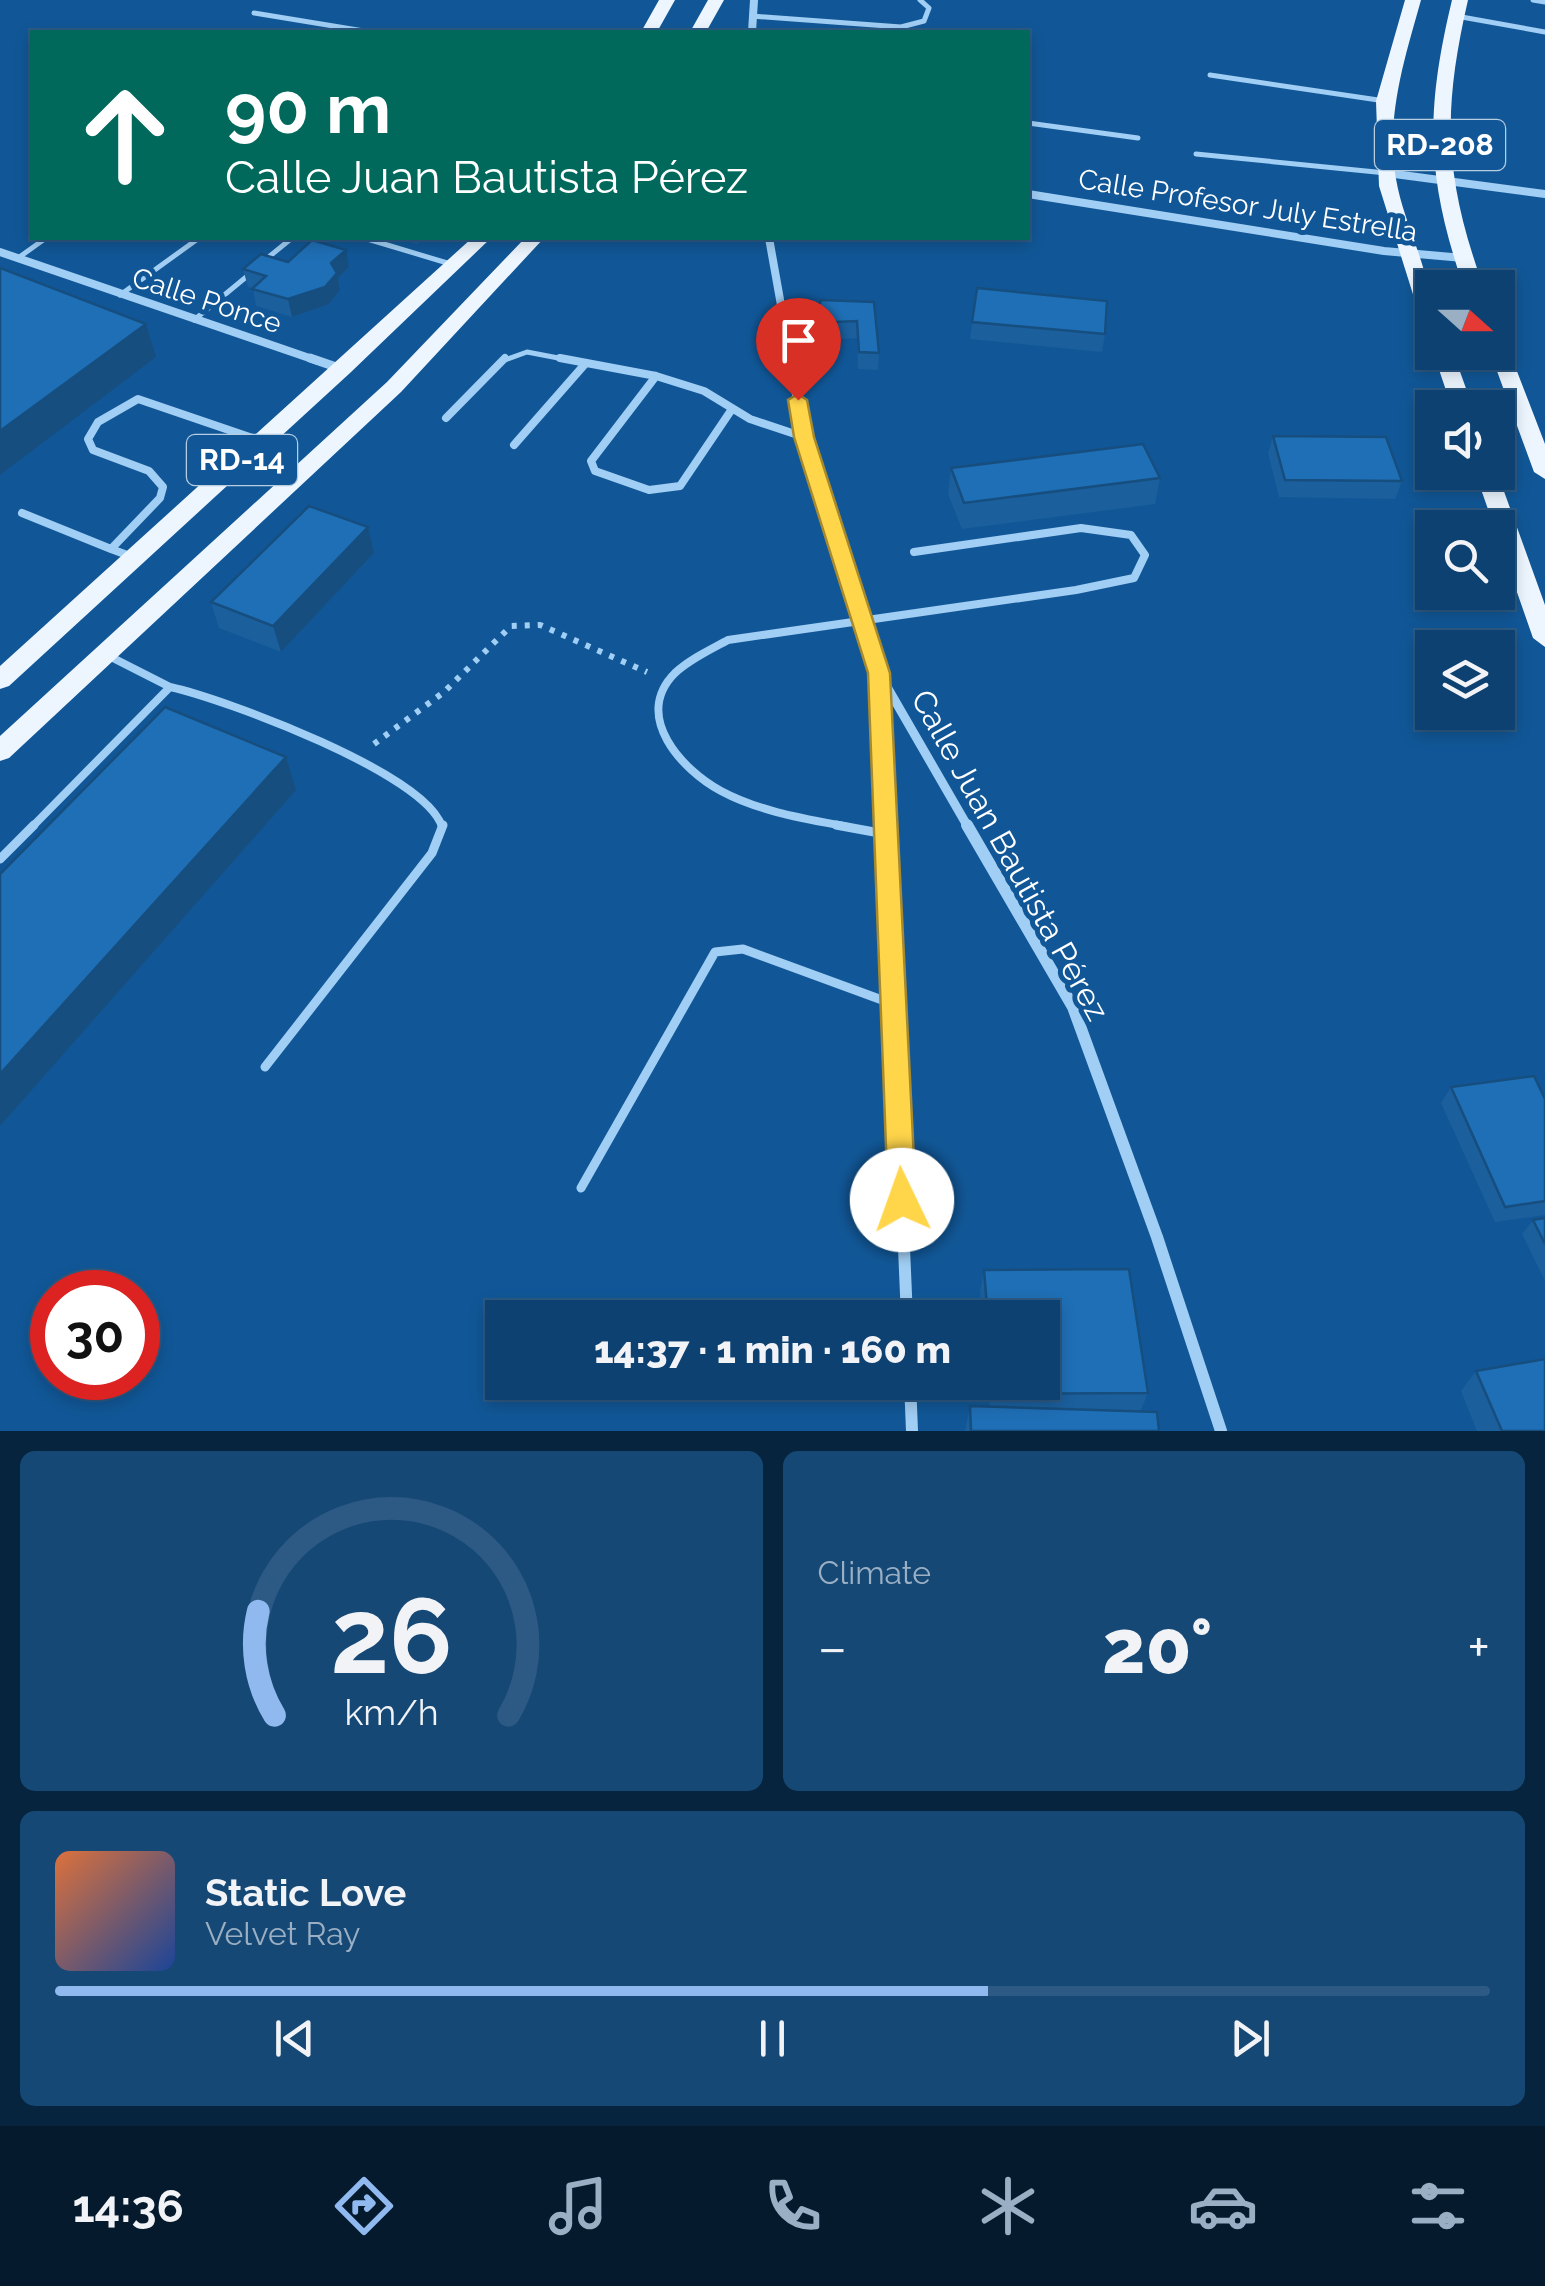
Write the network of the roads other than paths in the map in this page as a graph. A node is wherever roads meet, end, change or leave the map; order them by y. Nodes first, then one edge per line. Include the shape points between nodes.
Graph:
1 (668, 0) edge
2 (716, 0) edge
3 (754, 0) edge
4 (920, 0) edge
5 (1413, 0) edge
6 (1533, 0) edge
7 (1545, 2) edge
8 (1459, 8) edge
9 (254, 13) dead end
10 (752, 16) junction
11 (358, 30) edge
12 (650, 30) edge
13 (699, 30) edge
14 (752, 30) edge
15 (1545, 32) edge
16 (1210, 75) dead end
17 (1384, 101) junction
18 (1030, 123) edge
19 (1138, 138) dead end
20 (1196, 154) dead end
21 (1387, 173) junction
22 (1441, 180) junction
23 (1030, 194) edge
24 (1545, 194) edge
25 (43, 240) edge
26 (196, 240) edge
27 (290, 240) edge
28 (371, 240) edge
29 (480, 240) edge
30 (533, 240) edge
31 (769, 240) edge
32 (0, 252) edge
33 (1408, 254) junction
34 (18, 258) junction
35 (1463, 258) junction
36 (454, 265) junction
37 (1467, 270) edge
38 (1415, 274) edge
39 (120, 295) junction
40 (194, 320) junction
41 (585, 364) junction
42 (343, 369) junction
43 (1506, 370) edge
44 (656, 376) junction
45 (732, 409) junction
46 (446, 418) dead end
47 (804, 437) junction
48 (262, 442) junction
49 (514, 446) dead end
50 (1545, 472) edge
51 (1492, 490) edge
52 (22, 513) dead end
53 (111, 549) junction
54 (914, 552) dead end
55 (135, 558) junction
56 (861, 620) junction
57 (1545, 638) edge
58 (107, 655) junction
59 (879, 673) junction
60 (0, 680) edge
61 (170, 687) junction
62 (0, 751) edge
63 (885, 834) junction
64 (0, 859) edge
65 (893, 1004) junction
66 (265, 1068) dead end
67 (581, 1188) dead end
68 (906, 1300) edge
69 (911, 1400) edge
70 (912, 1431) edge
71 (1221, 1431) edge

1 - 12 main road
2 - 13 main road
3 - 10 street
4 - 10 lane via 929,14 902,27
5 - 17 main road, RD-208
6 - 7 lane
8 - 15 lane
8 - 22 main road, RD-208 via 1439,101
9 - 11 lane
10 - 14 street
16 - 17 lane
17 - 21 main road, RD-208
18 - 19 lane
20 - 21 lane
21 - 22 street
21 - 33 main road, RD-208
22 - 24 street
22 - 35 main road, RD-208
23 - 33 street, Calle Profesor July Estrella
25 - 34 lane
26 - 39 lane
27 - 40 lane
28 - 36 lane
29 - 36 main road, RD-14
30 - 58 main road, RD-14 via 394,387
31 - 47 street, Calle Juan Bautista Pérez
32 - 34 street, Calle Ponce
33 - 35 street, Calle Profesor July Estrella
33 - 38 main road, RD-208
34 - 39 street, Calle Ponce
35 - 37 main road, RD-208
36 - 42 main road, RD-14
39 - 40 street, Calle Ponce
40 - 42 street, Calle Ponce
41 - 44 lane
41 - 46 lane via 515,352
41 - 49 lane
42 - 48 main road, RD-14
43 - 50 main road
44 - 45 lane via 722,398
44 - 45 lane via 591,461 595,471 668,494
45 - 47 lane
47 - 56 street, Calle Juan Bautista Pérez
48 - 53 lane via 138,399 109,413 90,432 93,450 150,471 163,487
48 - 55 main road, RD-14
51 - 57 main road
52 - 53 lane
53 - 55 lane
54 - 56 lane via 1082,528 1131,535 1145,554 1134,578
55 - 60 main road, RD-14
56 - 59 street, Calle Juan Bautista Pérez
56 - 63 lane via 728,640 666,680 657,710 666,744 686,770 741,802
58 - 61 lane
58 - 62 main road, RD-14
59 - 63 street
59 - 71 street, Calle Juan Bautista Pérez via 1073,1007
61 - 64 lane
61 - 66 lane via 355,758 431,805 442,824 432,853
63 - 65 street
65 - 67 lane via 743,949 715,952
65 - 68 street
69 - 70 street

